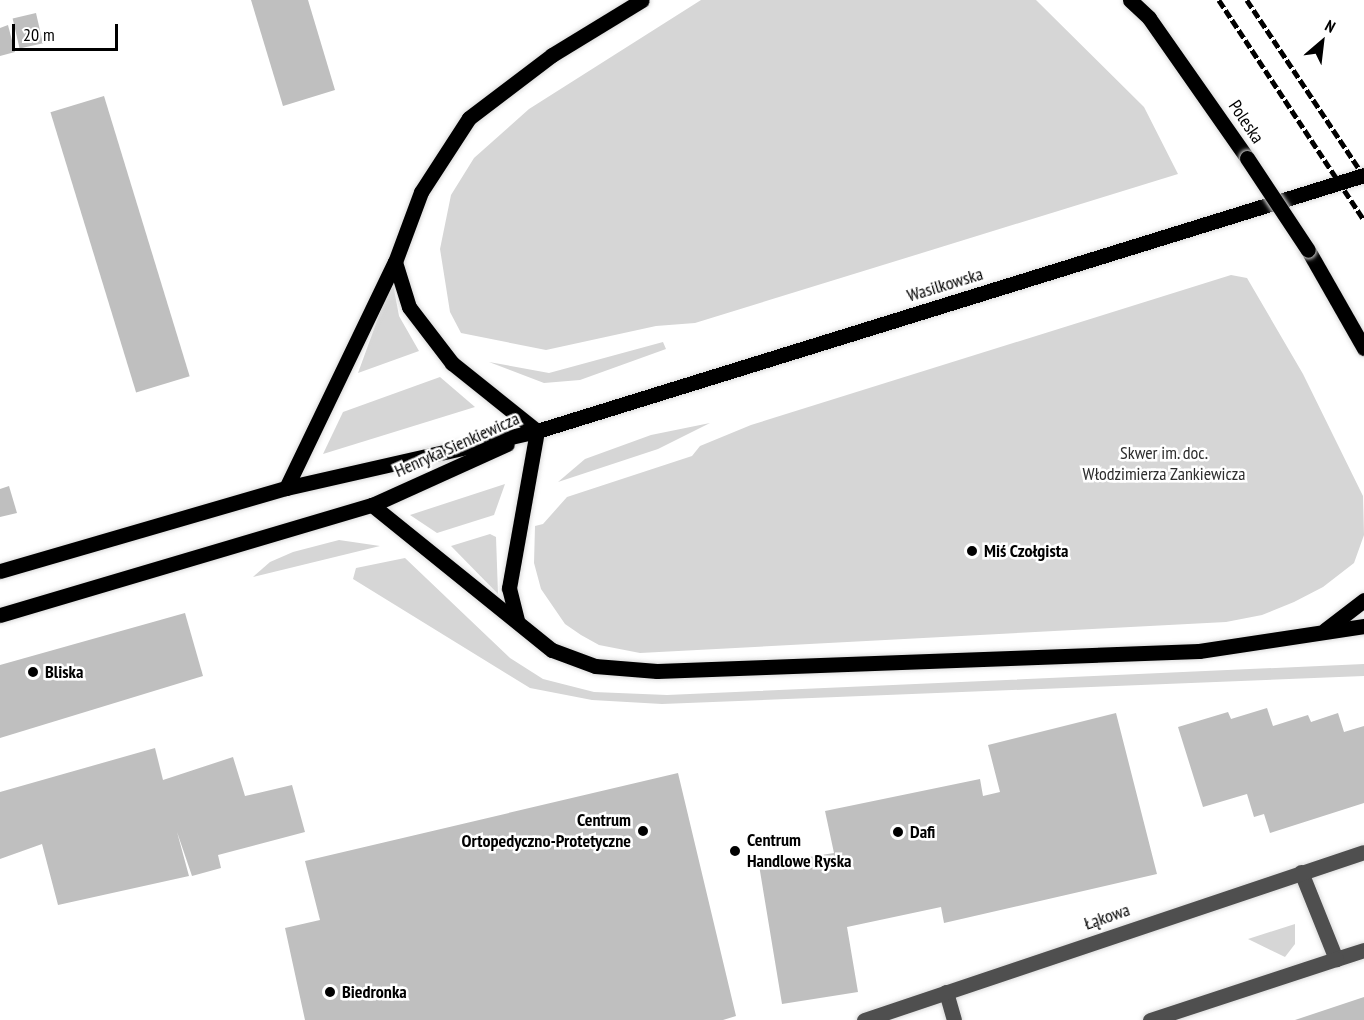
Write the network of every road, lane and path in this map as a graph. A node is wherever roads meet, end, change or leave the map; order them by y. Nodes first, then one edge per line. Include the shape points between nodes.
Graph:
1 (642, 0) edge
2 (1130, 0) edge
3 (1142, 0) edge
4 (1149, 18) junction
5 (1364, 175) edge
6 (395, 262) junction
7 (1364, 348) edge
8 (537, 431) junction
9 (286, 488) junction
10 (372, 505) junction
11 (0, 571) edge
12 (1364, 600) edge
13 (0, 615) edge
14 (517, 620) junction
15 (1364, 626) edge
16 (1325, 630) junction
17 (1364, 852) edge
18 (1301, 872) junction
19 (1364, 950) edge
20 (1336, 959) junction
21 (946, 992) junction
22 (864, 1020) edge
23 (954, 1020) edge
24 (1150, 1020) edge

1 - 6 main road via 552,55 469,118 421,192
2 - 4 main road, Poleska
3 - 4 main road, Poleska
4 - 7 main road, Poleska, bridge via 1308,250
5 - 8 main road, Wasilkowska
6 - 8 main road via 409,307 452,363
6 - 9 main road
8 - 9 main road, Henryka Sienkiewicza
8 - 10 main road, Henryka Sienkiewicza
8 - 14 main road via 509,588
9 - 11 main road, Henryka Sienkiewicza
10 - 13 main road, Henryka Sienkiewicza
10 - 14 main road
12 - 16 main road
14 - 16 main road via 552,650 584,662 657,671 1198,651 1282,641
15 - 16 main road
17 - 18 street, Łąkowa
18 - 20 street
18 - 21 street, Łąkowa
19 - 20 street
20 - 24 street
21 - 22 street, Łąkowa
21 - 23 street

